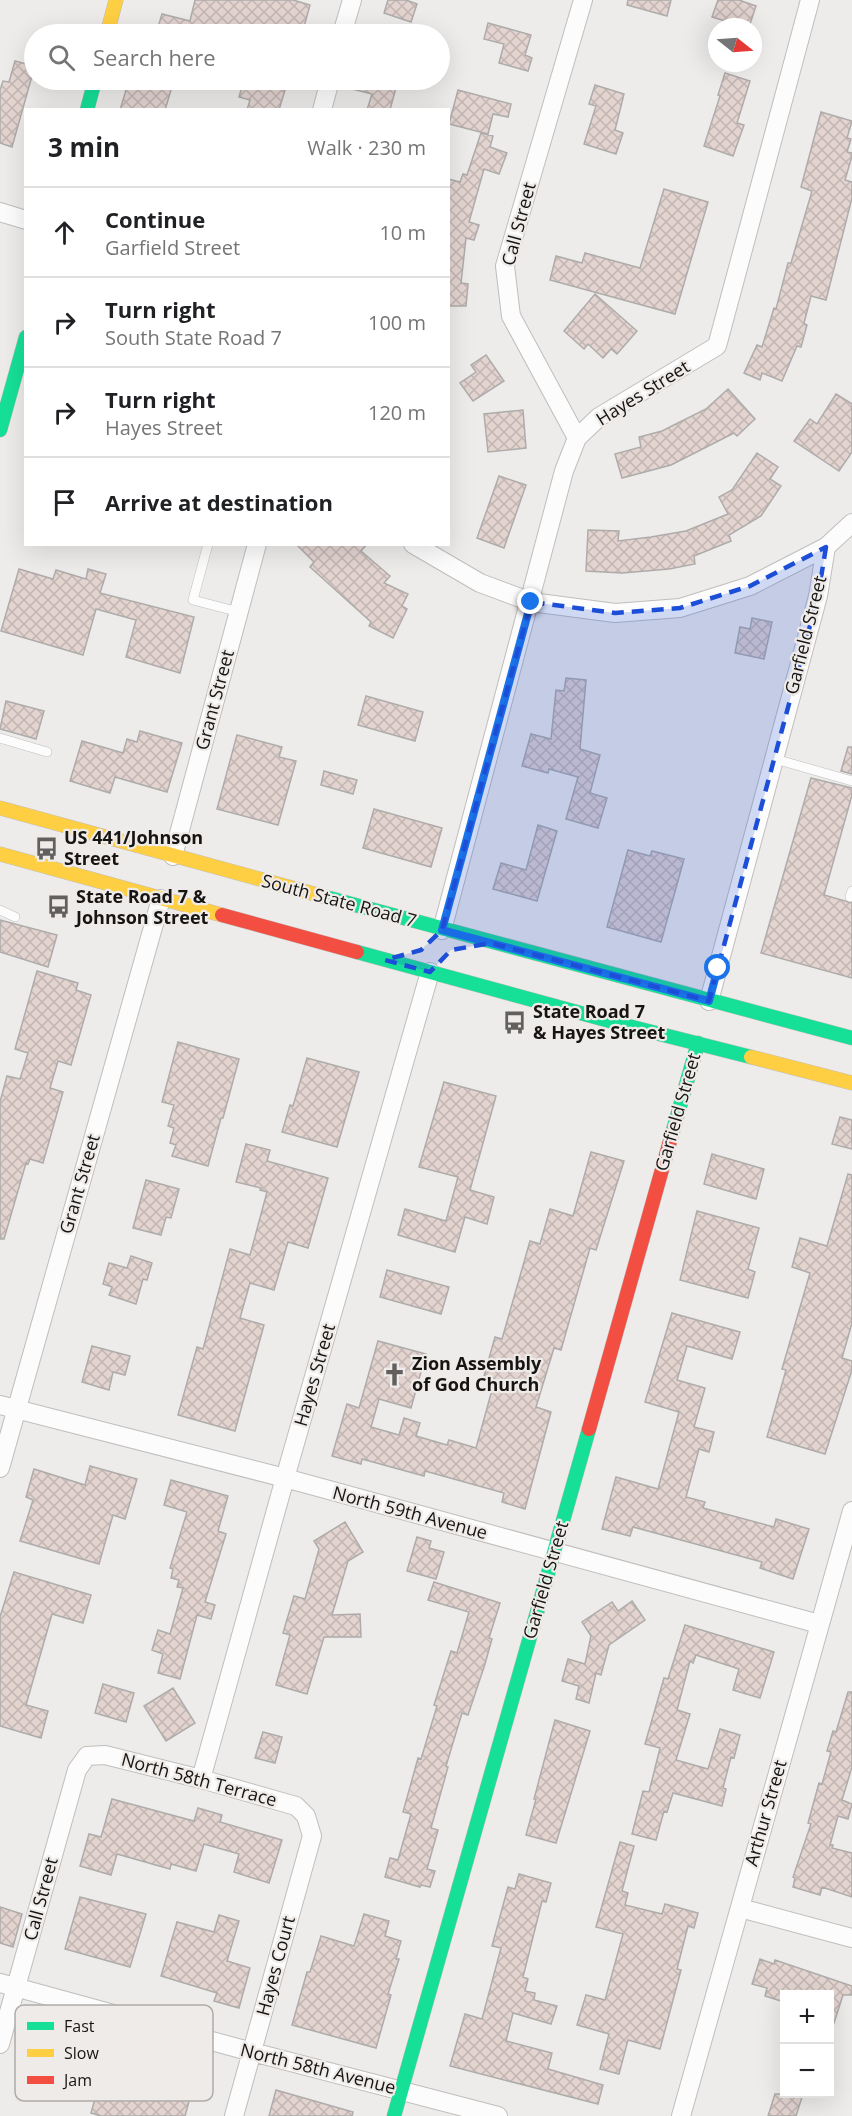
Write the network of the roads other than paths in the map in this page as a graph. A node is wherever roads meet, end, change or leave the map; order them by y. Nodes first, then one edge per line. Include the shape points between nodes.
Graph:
1 (116, 0) edge
2 (352, 0) edge
3 (583, 0) edge
4 (810, 0) edge
5 (110, 24) edge
6 (345, 24) edge
7 (92, 90) edge
8 (327, 90) edge
9 (88, 108) edge
10 (323, 108) edge
11 (24, 344) edge
12 (0, 430) edge
13 (577, 438) junction
14 (852, 523) edge
15 (207, 546) edge
16 (256, 546) edge
17 (416, 546) edge
18 (826, 547) junction
19 (531, 602) junction
20 (239, 612) junction
21 (0, 738) edge
22 (47, 753) dead end
23 (774, 759) junction
24 (852, 780) edge
25 (0, 808) edge
26 (0, 854) edge
27 (173, 856) junction
28 (161, 899) junction
29 (0, 910) edge
30 (15, 917) dead end
31 (438, 936) junction
32 (491, 943) junction
33 (459, 948) dead end
34 (414, 953) dead end
35 (385, 960) junction
36 (435, 966) junction
37 (709, 1001) junction
38 (852, 1038) edge
39 (698, 1043) junction
40 (852, 1083) edge
41 (8, 1407) edge
42 (0, 1468) edge
43 (285, 1478) junction
44 (852, 1511) edge
45 (554, 1552) junction
46 (819, 1624) junction
47 (87, 1756) joint
48 (201, 1779) junction
49 (306, 1816) joint
50 (740, 1908) junction
51 (852, 1938) edge
52 (8, 1985) edge
53 (81, 2005) edge
54 (213, 2041) edge
55 (0, 2044) edge
56 (252, 2052) junction
57 (402, 2090) junction
58 (234, 2116) edge
59 (394, 2116) edge
60 (498, 2116) edge
61 (681, 2116) edge

1 - 5 main road
2 - 6 street
3 - 13 street, Call Street via 505,266 511,316
4 - 13 street, Hayes Street via 717,346 599,417
7 - 9 main road
8 - 10 street
11 - 12 main road
13 - 19 street, Hayes Street via 564,471
14 - 18 street
15 - 20 lane via 193,600
16 - 20 street, Grant Street
17 - 19 street via 480,583
18 - 19 street via 750,586 680,608 615,613
18 - 23 street, Garfield Street via 818,596
19 - 31 street, Hayes Street
20 - 27 street, Grant Street
21 - 22 lane
23 - 24 lane
23 - 37 street, Garfield Street
25 - 27 main road, South State Road 7
26 - 28 main road
27 - 31 main road, South State Road 7
28 - 35 main road
28 - 41 street, Grant Street
29 - 30 lane
31 - 32 main road, South State Road 7
32 - 33 main road
32 - 37 main road, South State Road 7
34 - 35 main road
35 - 36 main road
36 - 39 main road
36 - 43 street, Hayes Street
37 - 38 main road, South State Road 7
39 - 40 main road
39 - 45 main road, Garfield Street
41 - 42 street, Grant Street
41 - 43 street, North 59th Avenue
43 - 45 street, North 59th Avenue
43 - 48 street, Hayes Street
44 - 46 street, Arthur Street
45 - 46 street, North 59th Avenue
45 - 57 main road, Garfield Street
46 - 50 street, Arthur Street
47 - 48 street, North 58th Terrace via 105,1755
47 - 52 street, Call Street via 77,1770
48 - 49 street, North 58th Terrace via 296,1806
49 - 56 street, Hayes Court via 312,1836
50 - 51 street
50 - 61 street, Arthur Street
52 - 53 street, North 58th Avenue
52 - 55 street, Call Street
54 - 56 street, North 58th Avenue
56 - 57 street, North 58th Avenue
56 - 58 street, Hayes Court
57 - 59 main road, Garfield Street
57 - 60 street, North 58th Avenue

